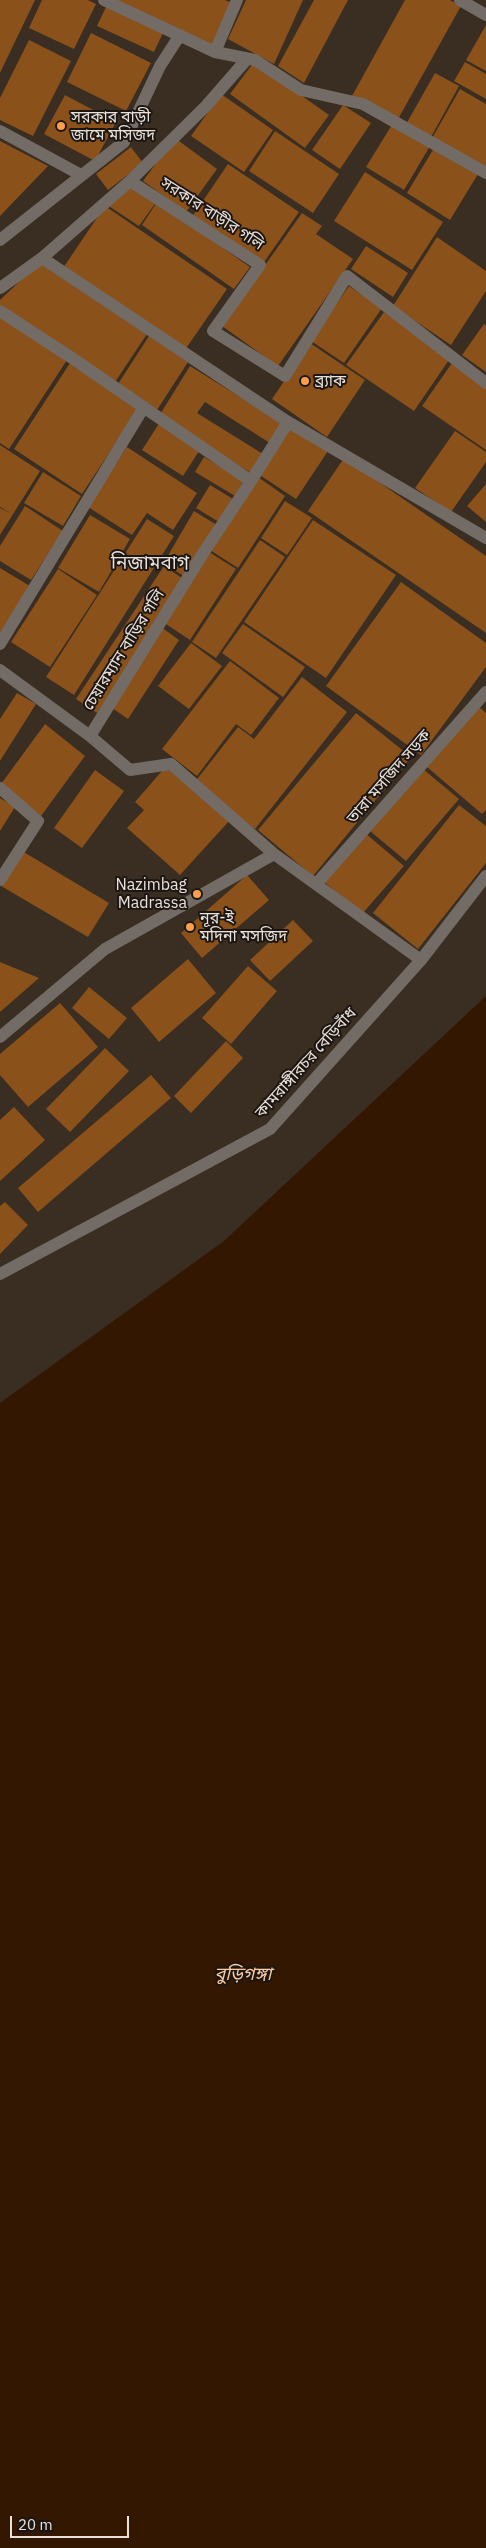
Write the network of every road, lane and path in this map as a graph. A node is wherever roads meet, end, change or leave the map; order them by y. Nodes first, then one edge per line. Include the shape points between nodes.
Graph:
1 (104, 0) edge
2 (237, 0) edge
3 (460, 0) edge
4 (486, 15) edge
5 (180, 35) junction
6 (214, 52) junction
7 (247, 59) junction
8 (0, 131) edge
9 (486, 173) edge
10 (80, 174) junction
11 (130, 181) junction
12 (0, 240) edge
13 (42, 258) junction
14 (0, 288) edge
15 (0, 311) edge
16 (486, 383) edge
17 (144, 407) junction
18 (288, 422) junction
19 (252, 481) junction
20 (486, 538) edge
21 (0, 644) edge
22 (0, 670) edge
23 (486, 692) edge
24 (90, 736) junction
25 (0, 788) edge
26 (274, 854) junction
27 (486, 876) edge
28 (0, 880) edge
29 (317, 883) junction
30 (421, 960) junction
31 (0, 1037) edge
32 (0, 1274) edge

1 - 5 street
2 - 6 street
3 - 4 street
5 - 6 street
5 - 10 street via 160,66 124,142
6 - 7 street
7 - 9 street via 255,60 301,90 363,104
7 - 11 street, সরকার বাড়ীর গলি via 206,106
8 - 10 street
10 - 12 street
11 - 13 street
11 - 16 street, সরকার বাড়ীর গলি via 260,265 213,330 285,376 347,276
13 - 14 street
13 - 18 street
15 - 17 street
17 - 19 street
17 - 21 street
18 - 19 street
18 - 20 street
19 - 24 street, চেয়ারম্যান বাড়ির গলি via 202,555
22 - 24 street, চেয়ারম্যান বাড়ির গলি
23 - 29 street, তারা মসজিদ সড়ক
24 - 26 street, চেয়ারম্যান বাড়ির গলি via 130,770 171,764
25 - 28 street via 38,821
26 - 29 street, চেয়ারম্যান বাড়ির গলি
26 - 31 street via 105,949
27 - 30 street, কামরাঙ্গীরচর বেড়িবাঁধ
29 - 30 street, চেয়ারম্যান বাড়ির গলি
30 - 32 street, কামরাঙ্গীরচর বেড়িবাঁধ via 270,1129

